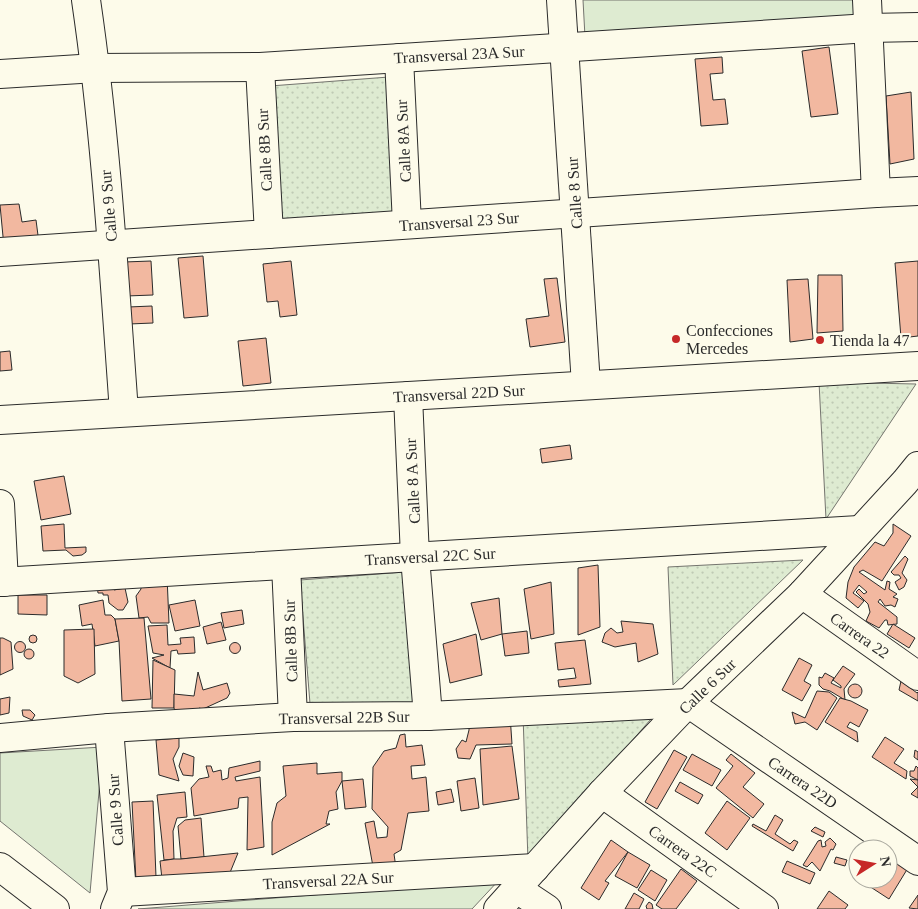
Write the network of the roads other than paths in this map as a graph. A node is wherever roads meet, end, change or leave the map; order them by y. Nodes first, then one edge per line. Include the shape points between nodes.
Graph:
1 (86, 0) edge
2 (561, 0) edge
3 (867, 0) edge
4 (918, 27) edge
5 (869, 28) junction
6 (564, 48) junction
7 (399, 58) junction
8 (260, 66) junction
9 (96, 68) junction
10 (0, 74) edge
11 (918, 192) edge
12 (876, 193) junction
13 (575, 213) junction
14 (407, 224) junction
15 (269, 234) junction
16 (112, 244) junction
17 (0, 252) edge
18 (918, 366) edge
19 (586, 386) junction
20 (408, 396) junction
21 (124, 412) junction
22 (0, 420) edge
23 (914, 480) edge
24 (0, 504) edge
25 (860, 530) junction
26 (415, 557) junction
27 (286, 565) junction
28 (2, 582) edge
29 (802, 594) junction
30 (918, 676) edge
31 (688, 703) junction
32 (428, 716) junction
33 (293, 717) junction
34 (109, 728) junction
35 (0, 738) edge
36 (602, 794) junction
37 (918, 861) edge
38 (0, 867) edge
39 (535, 868) junction
40 (517, 889) junction
41 (118, 900) edge
42 (55, 909) edge
43 (498, 909) edge
44 (547, 909) edge
45 (764, 909) edge

1 - 9 street, Calle 9 Sur
2 - 6 street, Calle 8 Sur
3 - 5 street
4 - 5 street, Transversal 23A Sur
5 - 6 street, Transversal 23A Sur
5 - 12 street
6 - 7 street, Transversal 23A Sur
6 - 13 street, Calle 8 Sur
7 - 8 street, Transversal 23A Sur
7 - 14 street, Calle 8A Sur
8 - 9 street, Transversal 23A Sur
8 - 15 street, Calle 8B Sur
9 - 10 street, Transversal 23A Sur
9 - 16 street, Calle 9 Sur
11 - 12 street, Transversal 23 Sur
12 - 13 street, Transversal 23 Sur
13 - 14 street, Transversal 23 Sur
13 - 19 street, Calle 8 Sur
14 - 15 street, Transversal 23 Sur
15 - 16 street, Transversal 23 Sur
16 - 17 street, Transversal 23 Sur
16 - 21 street, Calle 9 Sur
18 - 19 street, Transversal 22D Sur
19 - 20 street, Transversal 22D Sur
20 - 21 street, Transversal 22D Sur
20 - 26 street, Calle 8 A Sur
21 - 22 street, Transversal 22D Sur
23 - 25 street, Calle 6 Sur
24 - 28 street
25 - 26 street, Transversal 22C Sur
25 - 29 street, Calle 6 Sur
26 - 27 street, Transversal 22C Sur
26 - 32 street, Calle 8 A Sur
27 - 28 street, Transversal 22C Sur
27 - 33 street, Calle 8B Sur
29 - 30 street, Carrera 22
29 - 31 street, Calle 6 Sur
31 - 32 street, Transversal 22B Sur
31 - 36 street, Calle 6 Sur
31 - 37 street, Carrera 22D
32 - 33 street, Transversal 22B Sur
33 - 34 street, Transversal 22B Sur
34 - 35 street, Transversal 22B Sur
34 - 41 street, Calle 9 Sur
36 - 39 street, Calle 6 Sur
36 - 45 street, Carrera 22C
38 - 42 street
39 - 40 street, Calle 6 Sur
39 - 41 street, Transversal 22A Sur
40 - 43 street, Calle 6 Sur
40 - 44 street

